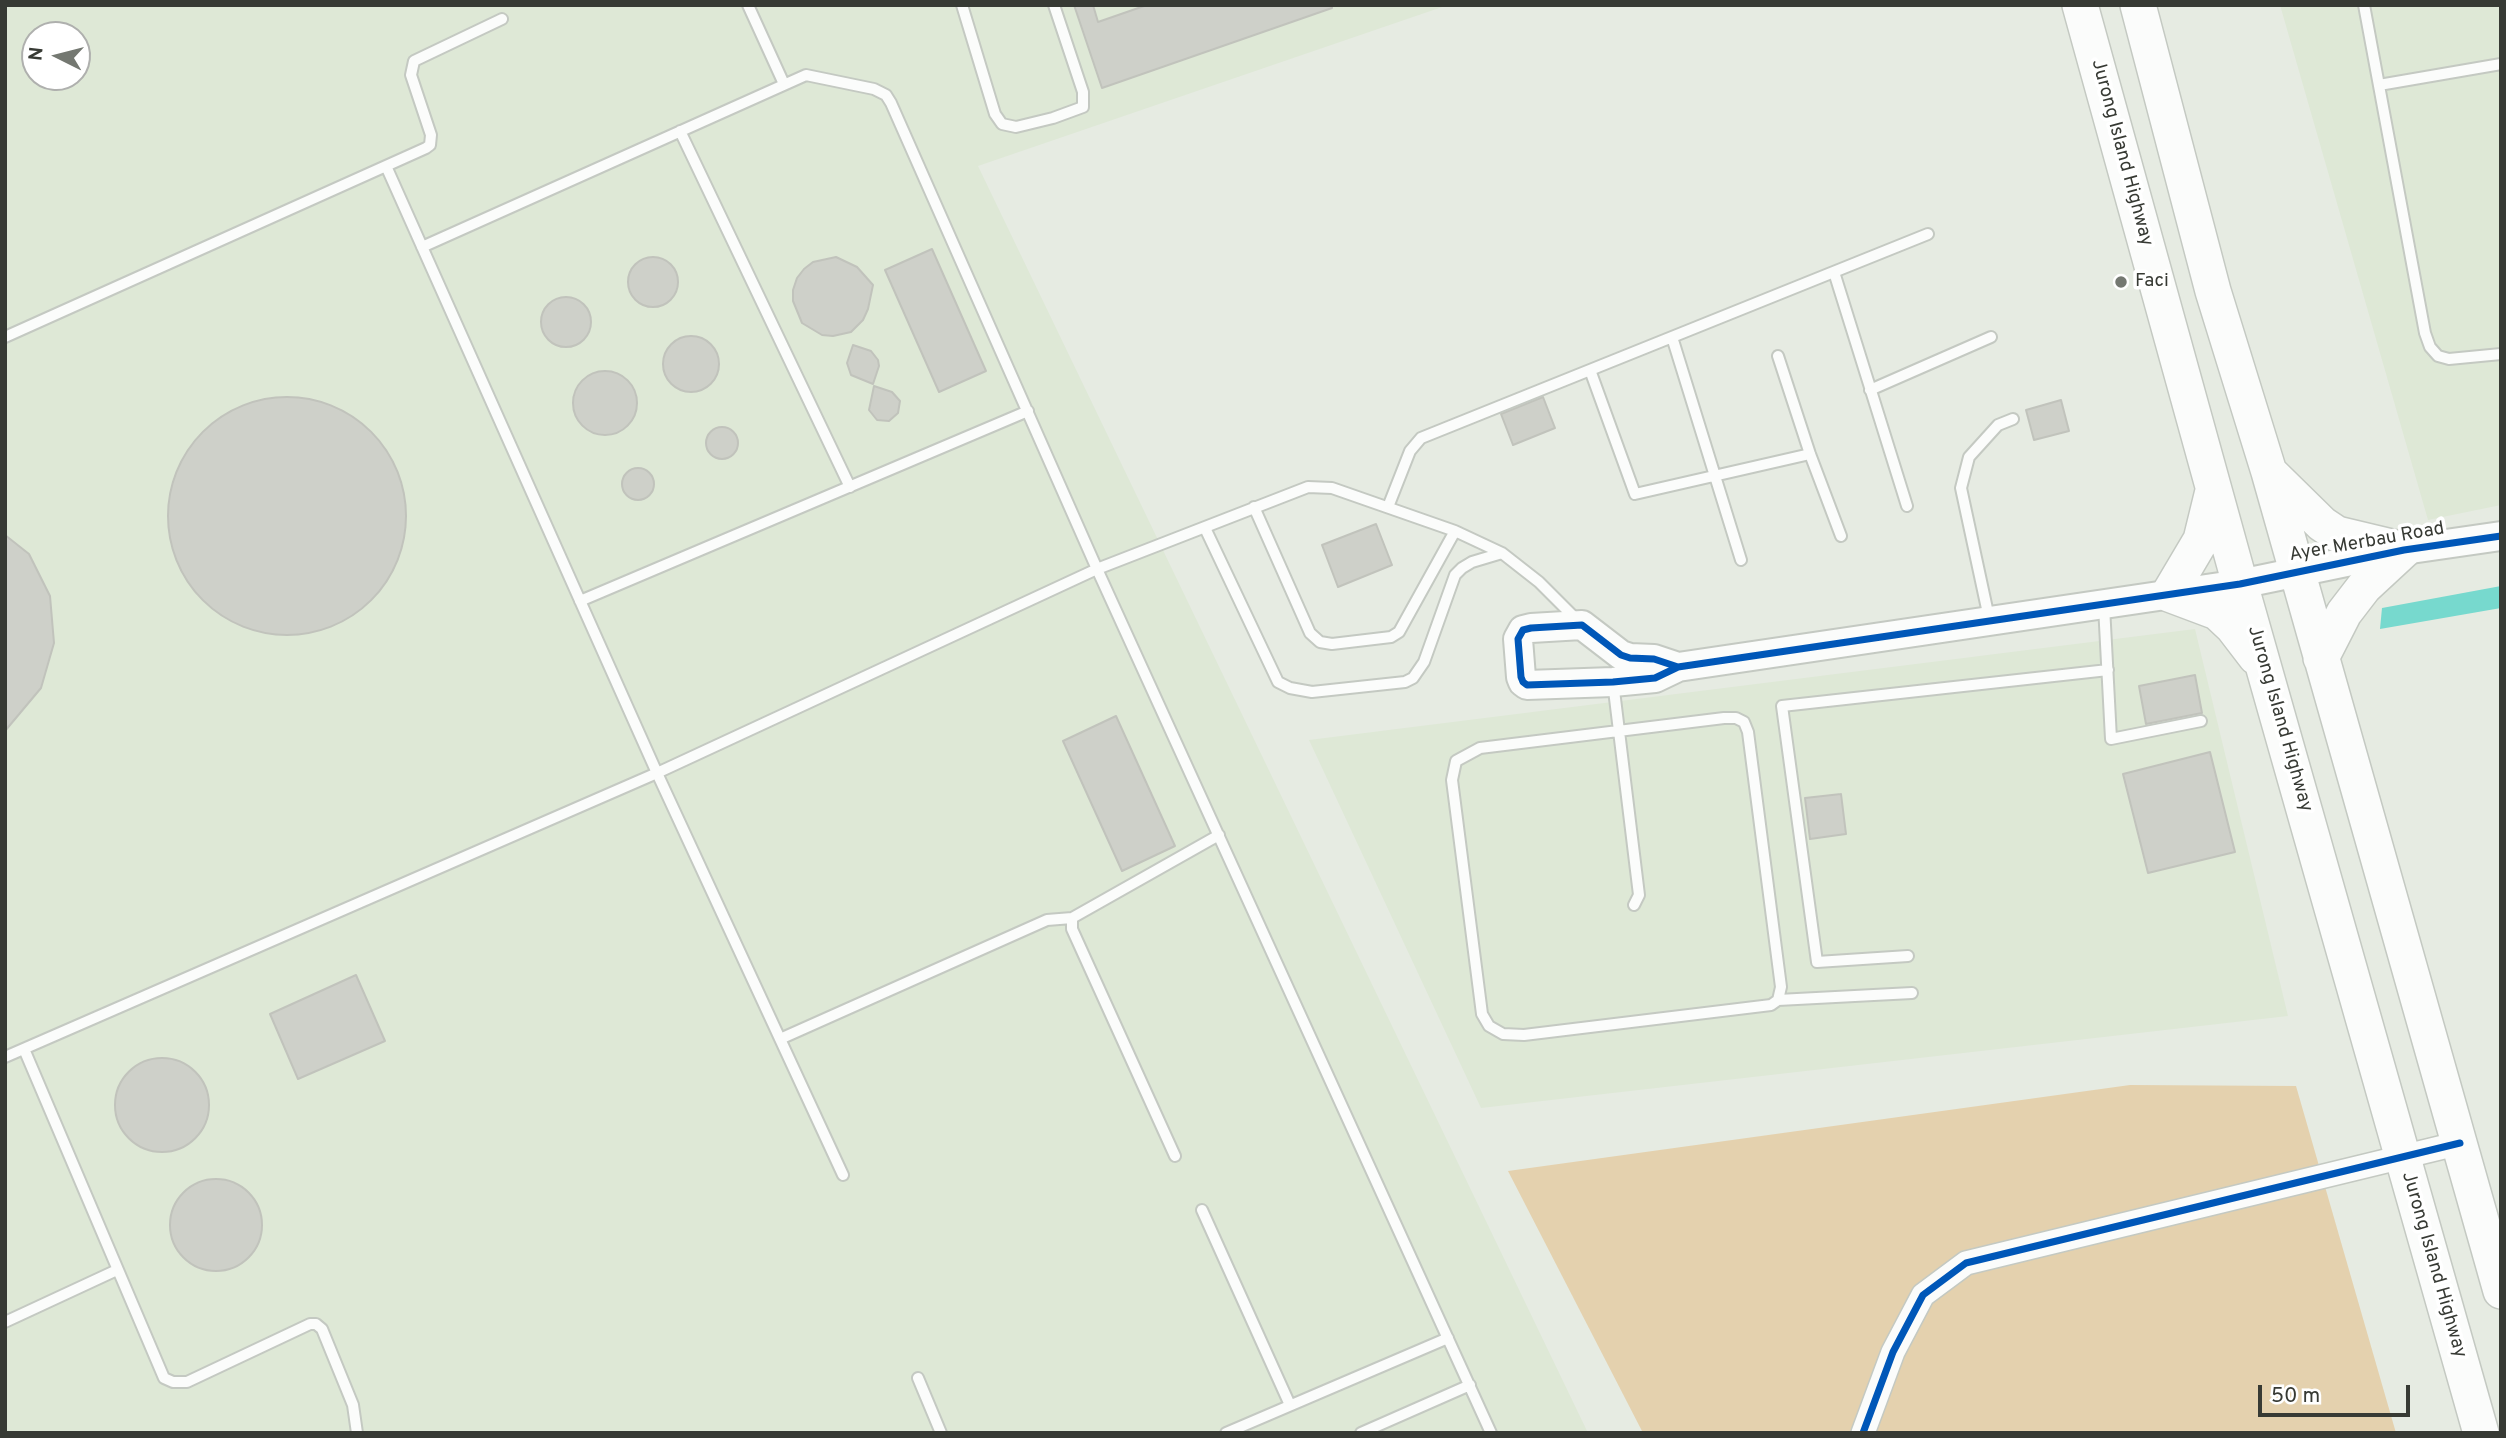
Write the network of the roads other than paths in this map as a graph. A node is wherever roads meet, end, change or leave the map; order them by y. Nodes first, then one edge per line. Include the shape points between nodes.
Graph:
1 (748, 5) edge
2 (962, 5) edge
3 (1054, 5) edge
4 (2080, 5) edge
5 (2138, 5) edge
6 (2364, 5) edge
7 (502, 19) dead end
8 (2501, 64) edge
9 (785, 84) junction
10 (2379, 85) junction
11 (680, 131) junction
12 (386, 166) junction
13 (1928, 234) dead end
14 (422, 247) junction
15 (1834, 272) junction
16 (5, 337) edge
17 (1672, 337) junction
18 (1991, 337) dead end
19 (2501, 354) edge
20 (1778, 356) dead end
21 (1590, 370) junction
22 (1870, 390) junction
23 (1028, 411) junction
24 (2013, 419) dead end
25 (1810, 454) junction
26 (2269, 472) junction
27 (1715, 475) junction
28 (850, 486) junction
29 (2214, 488) junction
30 (1907, 506) dead end
31 (1254, 507) junction
32 (1388, 507) junction
33 (1205, 527) junction
34 (1455, 531) junction
35 (1841, 536) dead end
36 (2501, 536) edge
37 (2404, 550) junction
38 (1502, 553) junction
39 (1741, 561) dead end
40 (1097, 569) junction
41 (2297, 571) junction
42 (2240, 584) junction
43 (2169, 594) junction
44 (580, 601) junction
45 (2104, 604) junction
46 (1989, 621) junction
47 (1582, 625) junction
48 (2321, 659) junction
49 (1678, 667) junction
50 (2264, 667) junction
51 (2108, 670) junction
52 (1614, 682) junction
53 (2201, 721) dead end
54 (1619, 731) junction
55 (657, 773) junction
56 (1219, 835) junction
57 (1634, 905) dead end
58 (1072, 918) junction
59 (1908, 956) dead end
60 (1912, 993) dead end
61 (1778, 1000) junction
62 (780, 1040) junction
63 (24, 1049) junction
64 (5, 1057) edge
65 (2460, 1143) junction
66 (1175, 1156) dead end
67 (2402, 1157) junction
68 (843, 1175) dead end
69 (1202, 1210) dead end
70 (117, 1270) junction
71 (2501, 1291) edge
72 (5, 1322) edge
73 (1448, 1338) junction
74 (918, 1378) dead end
75 (1470, 1385) junction
76 (1290, 1405) junction
77 (357, 1433) edge
78 (941, 1433) edge
79 (1226, 1433) edge
80 (1361, 1433) edge
81 (1491, 1433) edge
82 (1863, 1433) edge
83 (2481, 1433) edge

1 - 9 lane
2 - 3 lane via 995,114 1002,124 1016,127 1083,107 1083,92
4 - 29 main road, Jurong Island Highway
5 - 26 main road via 2213,291
6 - 10 lane
7 - 12 lane via 414,61 411,75 431,141 426,148
8 - 10 lane
9 - 11 lane
9 - 23 lane via 806,75 886,95
10 - 19 lane via 2430,347 2449,359
11 - 14 lane
11 - 28 lane
12 - 14 lane
12 - 16 lane
13 - 15 lane
14 - 44 lane
15 - 17 lane
15 - 22 lane
17 - 21 lane
17 - 27 lane
18 - 22 lane
20 - 25 lane
21 - 27 lane via 1635,495
21 - 32 lane via 1421,438 1410,451
22 - 30 lane
23 - 28 lane
23 - 40 lane
24 - 46 lane via 1998,425 1969,457 1961,488
25 - 27 lane
25 - 35 lane
26 - 37 main road via 2337,534
26 - 41 main road
27 - 39 lane
28 - 44 lane
29 - 42 main road, Jurong Island Highway
29 - 43 main road via 2201,540
31 - 32 lane via 1318,486
31 - 33 lane
31 - 34 lane via 1310,632 1320,642 1332,644 1391,637 1399,632
32 - 34 lane
33 - 38 lane via 1278,682 1312,692 1413,678 1424,662 1455,575 1472,562
33 - 40 lane
34 - 38 lane
36 - 37 street, Ayer Merbau Road
37 - 41 street, Ayer Merbau Road
37 - 48 main road via 2344,612
38 - 47 lane
40 - 55 lane
40 - 56 lane
41 - 42 street, Ayer Merbau Road
41 - 48 main road
42 - 43 street, Ayer Merbau Road
42 - 50 main road, Jurong Island Highway
43 - 45 street, Ayer Merbau Road
43 - 50 main road via 2217,612
44 - 55 lane
45 - 46 street, Ayer Merbau Road
45 - 51 lane
46 - 49 street, Ayer Merbau Road
47 - 49 street via 1621,655
47 - 52 street via 1531,628 1519,634 1523,682 1533,686
48 - 65 main road
49 - 52 street via 1655,678
50 - 67 main road, Jurong Island Highway
51 - 53 lane via 2111,739
51 - 59 lane via 1782,706 1817,962
52 - 54 lane
54 - 57 lane via 1639,895
54 - 61 lane via 1724,718 1744,722 1781,987
54 - 61 lane via 1480,748 1456,761 1452,780 1482,1014 1489,1027 1503,1034 1524,1035 1771,1005
55 - 62 lane
55 - 63 lane
56 - 58 lane
56 - 73 lane
58 - 62 lane via 1047,920
58 - 66 lane via 1072,929
60 - 61 lane
62 - 68 lane
63 - 64 lane
63 - 70 lane
65 - 67 street
65 - 71 main road
67 - 82 street via 1966,1263 1923,1295 1893,1352
67 - 83 main road, Jurong Island Highway
69 - 76 lane
70 - 72 lane
70 - 77 lane via 164,1378 173,1382 187,1381 316,1324 353,1405
73 - 75 lane
73 - 76 lane
74 - 78 lane
75 - 80 lane
75 - 81 lane
76 - 79 lane

